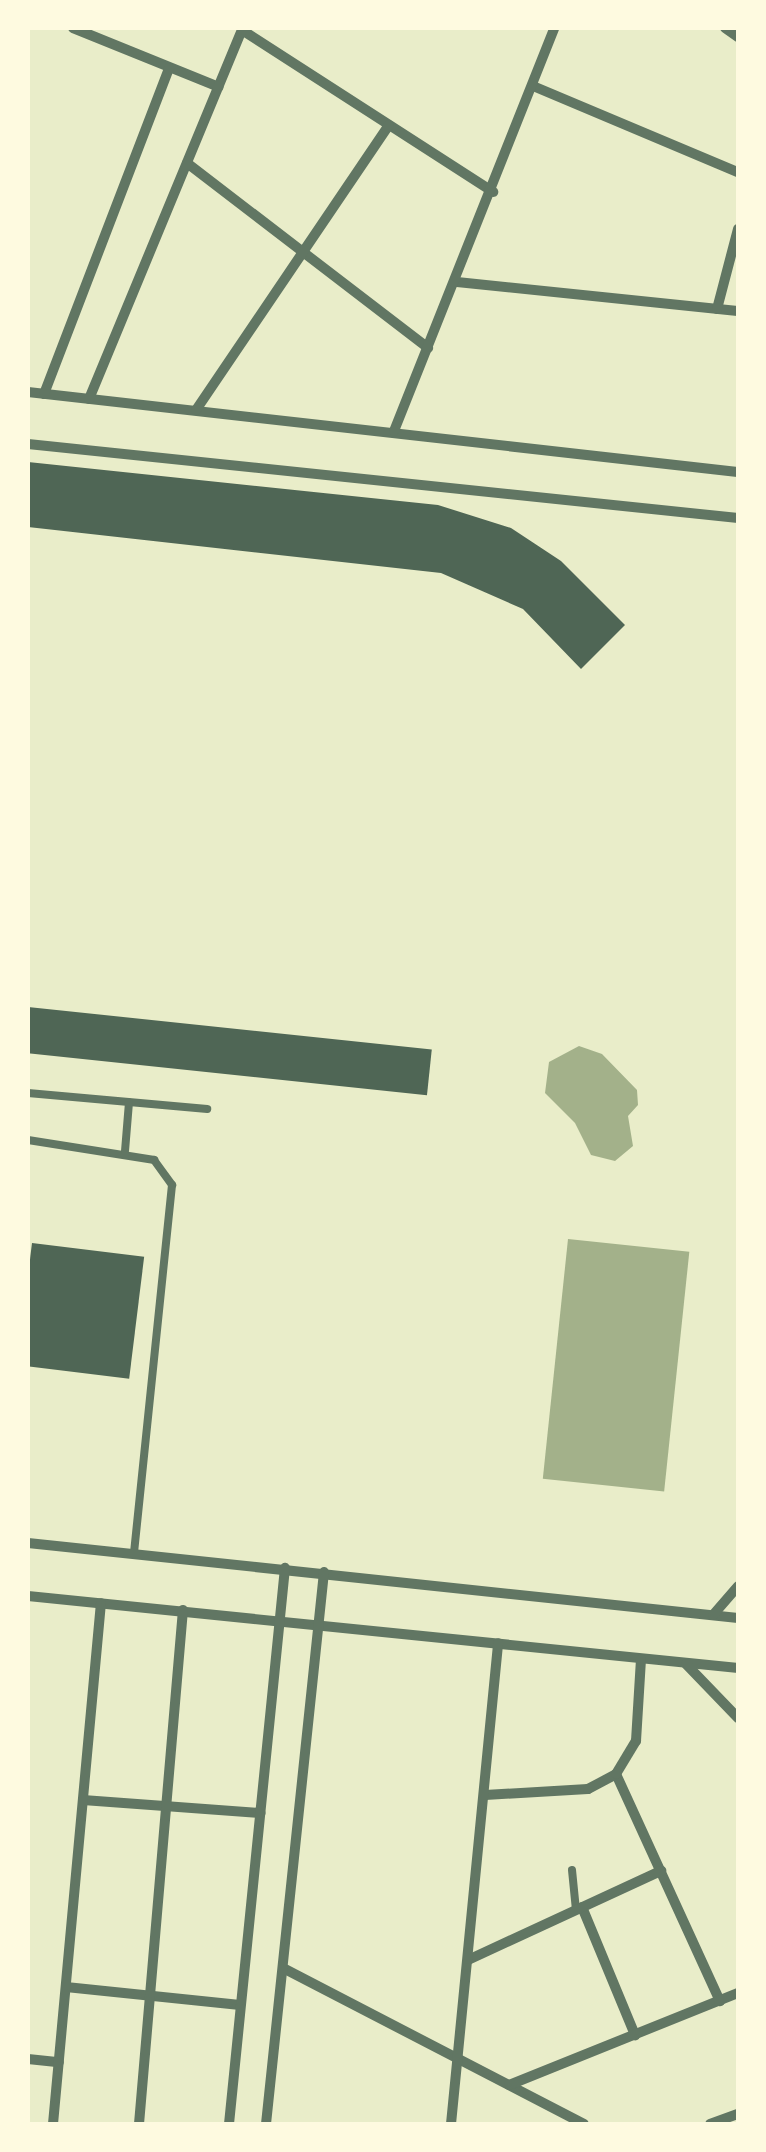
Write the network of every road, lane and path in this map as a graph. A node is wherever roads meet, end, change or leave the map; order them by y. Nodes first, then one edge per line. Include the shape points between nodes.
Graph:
1 (72, 28) edge
2 (110, 28) edge
3 (554, 28) edge
4 (725, 28) edge
5 (243, 29) edge
6 (738, 37) edge
7 (105, 40) junction
8 (170, 68) junction
9 (219, 86) junction
10 (532, 86) junction
11 (389, 125) junction
12 (187, 162) junction
13 (738, 172) edge
14 (494, 192) junction
15 (738, 229) edge
16 (303, 252) junction
17 (456, 282) junction
18 (717, 309) junction
19 (738, 311) edge
20 (428, 348) junction
21 (28, 392) edge
22 (44, 394) junction
23 (89, 398) junction
24 (196, 410) junction
25 (394, 430) junction
26 (28, 444) edge
27 (738, 472) edge
28 (738, 518) edge
29 (28, 1093) edge
30 (129, 1102) junction
31 (207, 1109) dead end
32 (28, 1140) edge
33 (125, 1152) junction
34 (28, 1543) edge
35 (134, 1553) junction
36 (285, 1568) junction
37 (324, 1572) junction
38 (738, 1586) edge
39 (28, 1596) edge
40 (101, 1603) junction
41 (184, 1610) junction
42 (713, 1615) junction
43 (280, 1618) junction
44 (738, 1618) edge
45 (318, 1622) junction
46 (498, 1642) junction
47 (642, 1658) junction
48 (686, 1663) junction
49 (738, 1668) edge
50 (738, 1718) edge
51 (616, 1774) junction
52 (485, 1795) junction
53 (83, 1800) junction
54 (166, 1806) junction
55 (261, 1813) junction
56 (572, 1870) dead end
57 (660, 1871) junction
58 (579, 1908) junction
59 (468, 1960) junction
60 (282, 1968) junction
61 (66, 1987) junction
62 (738, 1994) edge
63 (150, 1996) junction
64 (720, 2001) junction
65 (240, 2006) junction
66 (635, 2035) junction
67 (28, 2059) edge
68 (459, 2060) junction
69 (59, 2062) junction
70 (509, 2086) junction
71 (738, 2114) edge
72 (53, 2124) edge
73 (138, 2124) edge
74 (228, 2124) edge
75 (266, 2124) edge
76 (451, 2124) edge
77 (584, 2124) edge
78 (710, 2124) edge

1 - 7 street
2 - 7 street
3 - 10 street
4 - 6 street
5 - 9 street
5 - 11 street
7 - 8 street
8 - 9 street
8 - 22 street
9 - 12 street
10 - 13 street
10 - 14 street
11 - 14 street
11 - 16 street
12 - 16 street
12 - 23 street
14 - 17 street
15 - 18 street
16 - 20 street
16 - 24 street
17 - 18 street
17 - 20 street
18 - 19 street
20 - 25 street
21 - 22 street
22 - 23 street
23 - 24 street
24 - 25 street
25 - 27 street
26 - 28 street
29 - 30 lane
30 - 31 lane
30 - 33 lane
32 - 33 lane
33 - 35 lane via 154,1160 172,1185
34 - 35 street
35 - 36 street
36 - 37 street
36 - 43 street
37 - 42 street
37 - 45 street
38 - 42 street
39 - 40 street
40 - 41 street
40 - 53 street
41 - 43 street
41 - 54 street
42 - 44 street
43 - 45 street
43 - 55 street
45 - 46 street
45 - 60 street
46 - 47 street
46 - 52 street
47 - 48 street
47 - 51 street via 636,1742
48 - 49 street
48 - 50 street
51 - 52 street via 588,1789
51 - 57 street
52 - 59 street
53 - 54 street
53 - 61 street
54 - 55 street
54 - 63 street
55 - 65 street
56 - 58 lane
57 - 58 street
57 - 64 street
58 - 59 street
58 - 66 street
59 - 68 street
60 - 68 street
60 - 75 street
61 - 63 street
61 - 69 street
62 - 64 street
63 - 65 street
63 - 73 street
64 - 66 street
65 - 74 street
66 - 70 street
67 - 69 street
68 - 70 street
68 - 76 street
69 - 72 street
70 - 77 street
71 - 78 street

